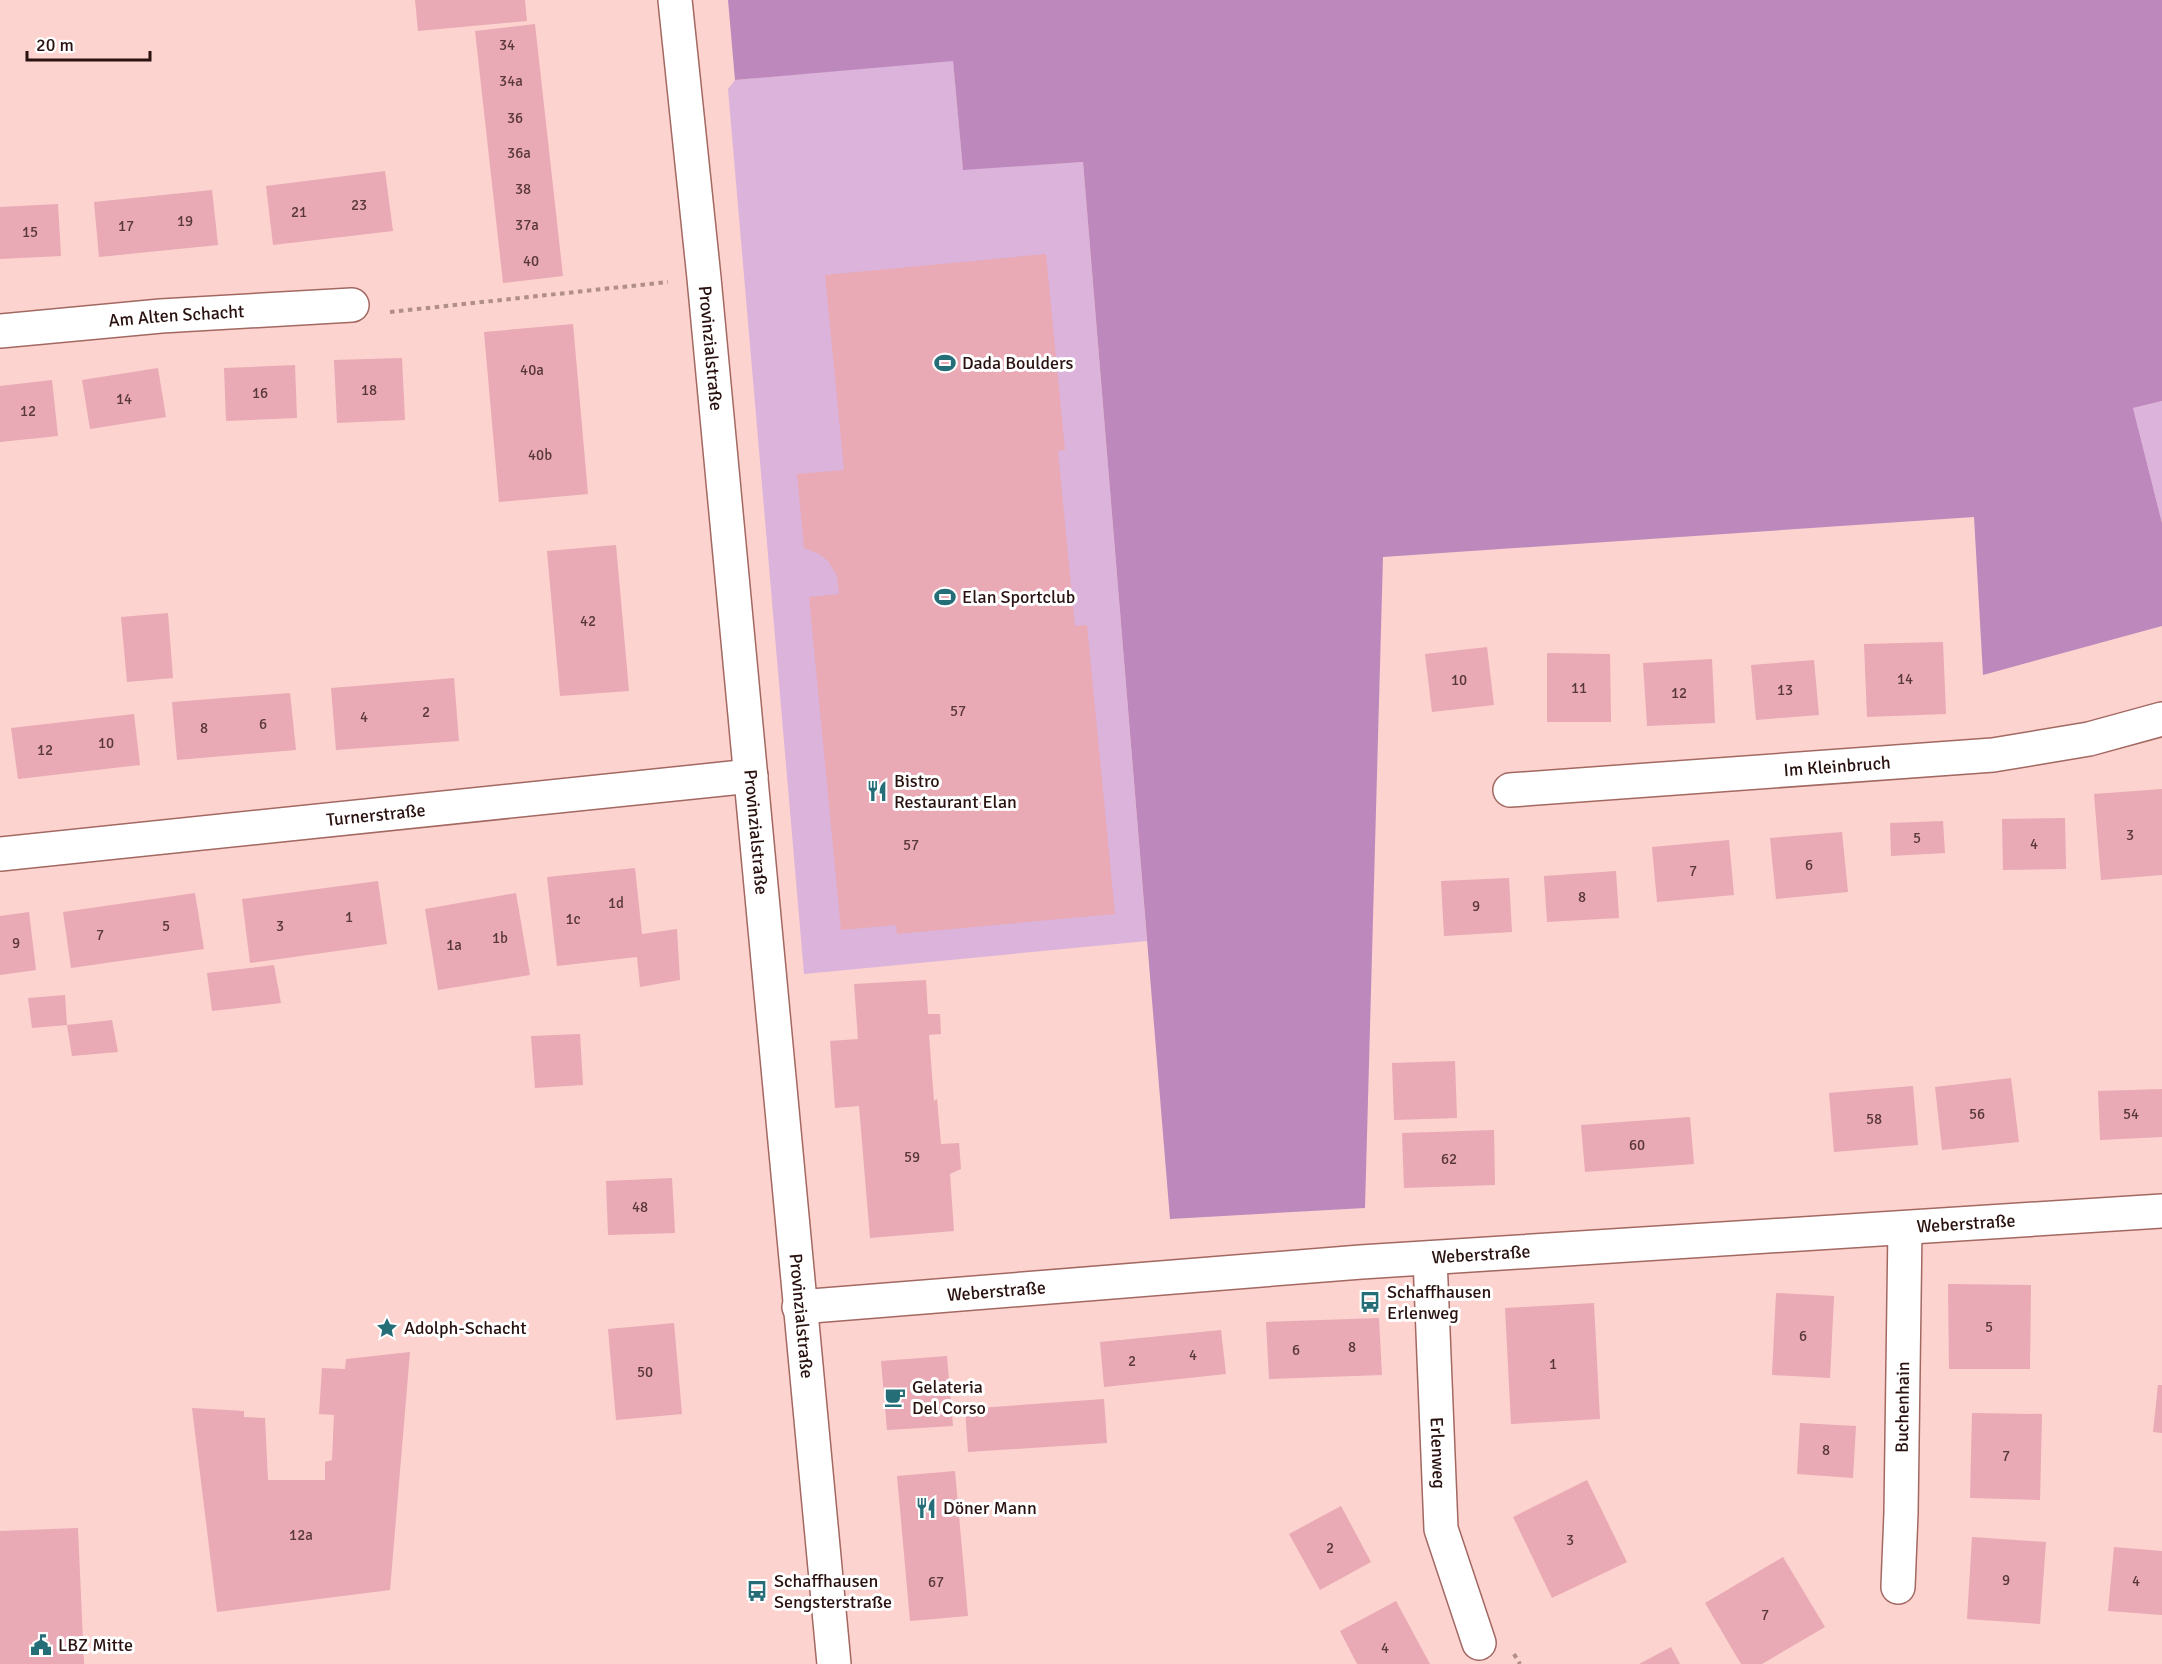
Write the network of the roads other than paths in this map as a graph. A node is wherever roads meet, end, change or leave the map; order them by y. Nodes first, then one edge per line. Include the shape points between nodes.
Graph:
1 (675, 0) edge
2 (352, 305) road end
3 (0, 331) edge
4 (2162, 719) edge
5 (751, 776) junction
6 (1510, 790) dead end
7 (0, 854) edge
8 (2162, 1211) edge
9 (1905, 1228) junction
10 (1430, 1258) junction
11 (799, 1307) junction
12 (1898, 1587) dead end
13 (1479, 1643) dead end
14 (834, 1664) edge

1 - 5 street, Provinzialstraße
2 - 3 street, Am Alten Schacht via 161,316
4 - 6 street, Im Kleinbruch via 2089,739 1993,755
5 - 7 street, Turnerstraße
5 - 11 street, Provinzialstraße
8 - 9 street, Weberstraße
9 - 10 street, Weberstraße
9 - 12 street, Buchenhain
10 - 11 street, Weberstraße
10 - 13 street, Erlenweg via 1441,1529
11 - 14 street, Provinzialstraße

